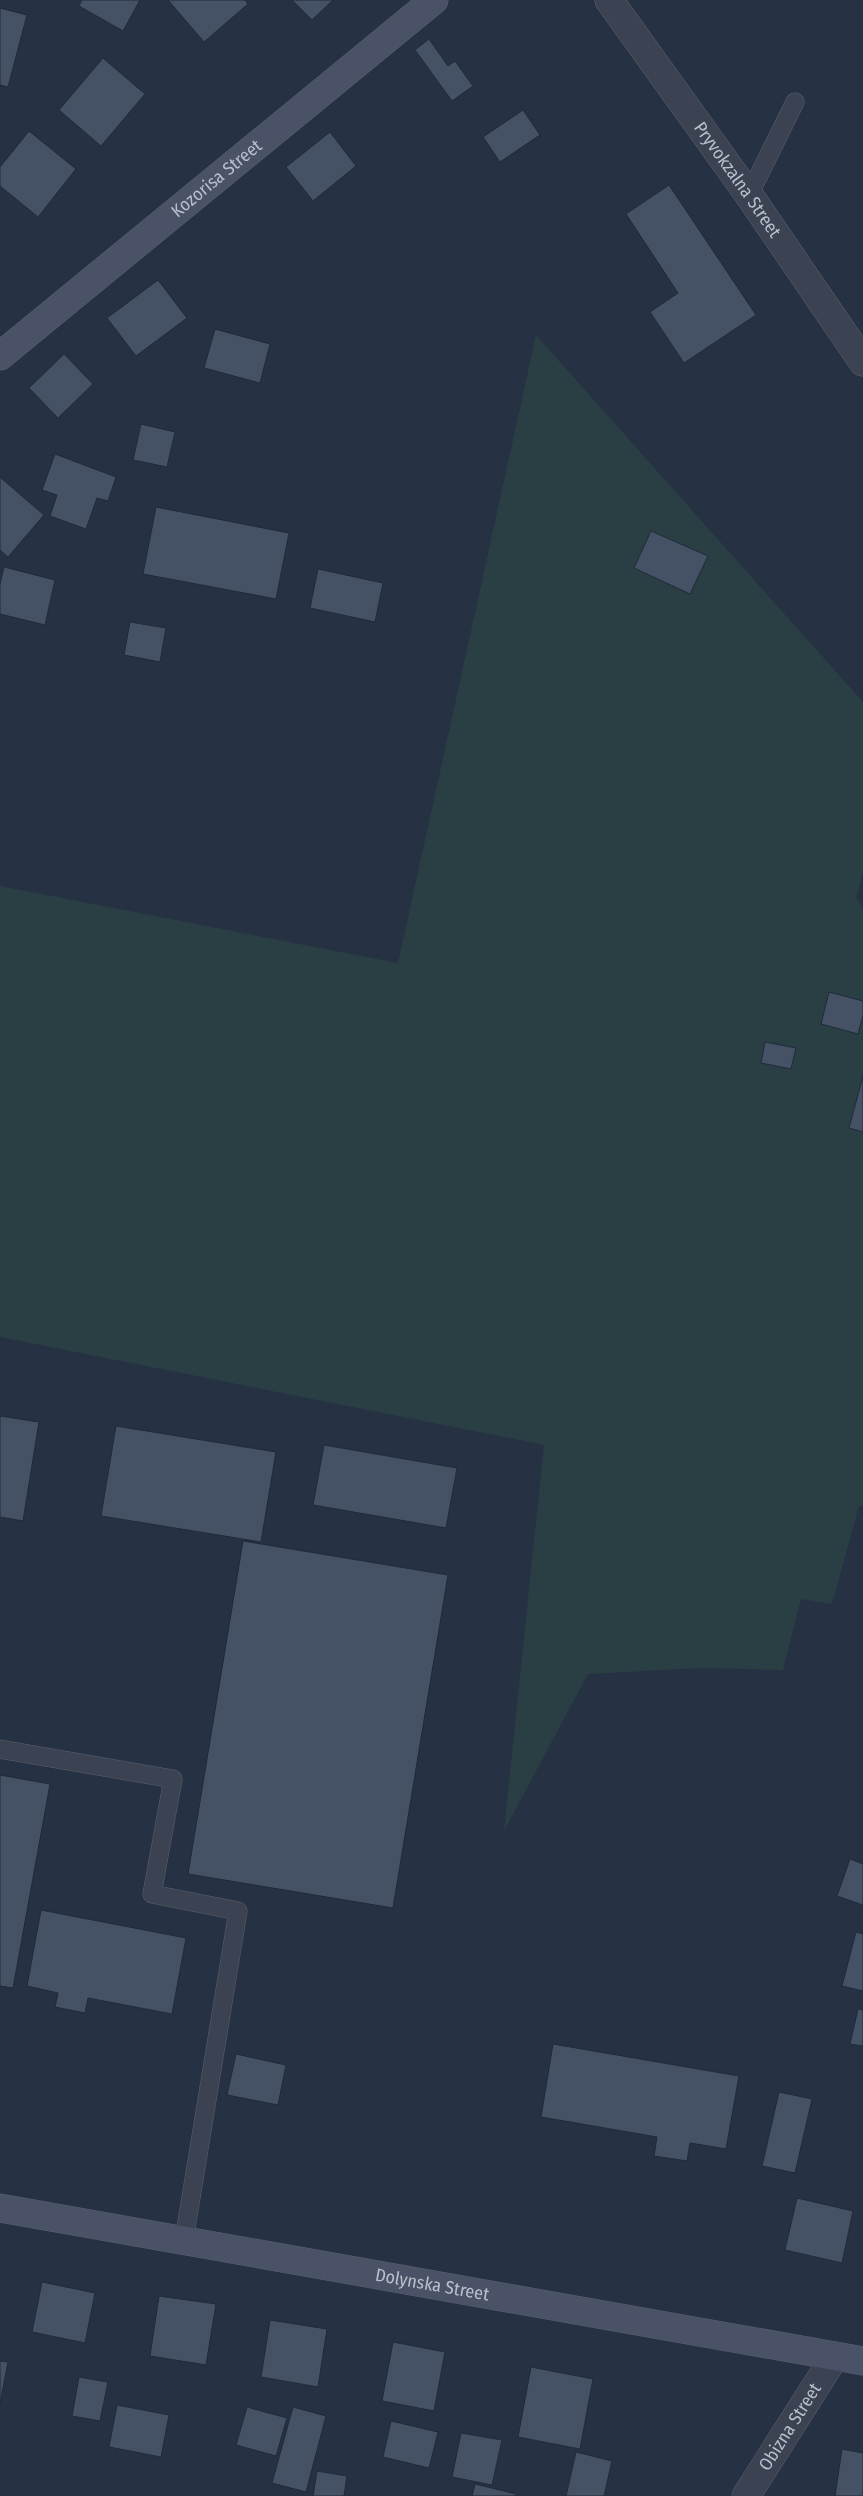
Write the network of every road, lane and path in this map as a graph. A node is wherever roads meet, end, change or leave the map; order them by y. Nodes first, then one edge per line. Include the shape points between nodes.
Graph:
1 (434, 0) edge
2 (609, 0) edge
3 (795, 102) dead end
4 (749, 195) junction
5 (0, 356) edge
6 (863, 362) edge
7 (0, 1749) edge
8 (0, 2208) edge
9 (184, 2240) junction
10 (835, 2356) junction
11 (863, 2361) edge
12 (746, 2496) edge

1 - 5 main road, Kozorisa Street
2 - 4 street, Pryvokzalna Street
3 - 4 lane
4 - 6 street, Pryvokzalna Street
7 - 9 lane via 174,1779 152,1894 238,1911
8 - 9 main road, Dolynska Street
9 - 10 main road, Dolynska Street
10 - 11 main road, Dolynska Street
10 - 12 street, Obizna Street

